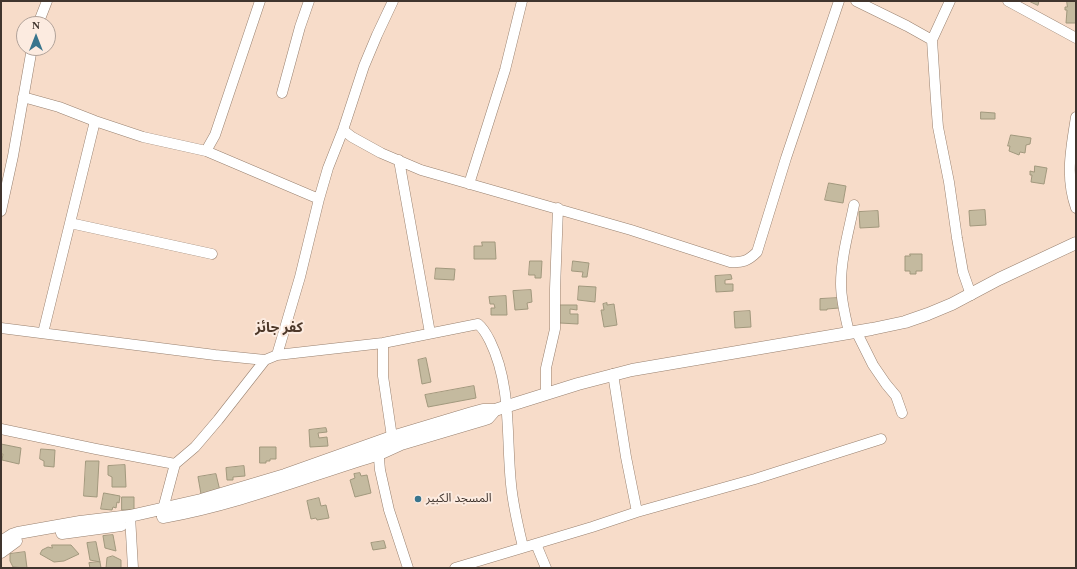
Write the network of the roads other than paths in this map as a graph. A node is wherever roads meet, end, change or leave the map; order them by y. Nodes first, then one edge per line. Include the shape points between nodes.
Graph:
1 (47, 1) edge
2 (260, 1) edge
3 (309, 1) edge
4 (393, 1) edge
5 (522, 1) edge
6 (839, 1) edge
7 (856, 1) edge
8 (950, 1) edge
9 (1008, 1) edge
10 (41, 16) edge
11 (1076, 38) edge
12 (932, 40) junction
13 (31, 56) edge
14 (282, 93) dead end
15 (23, 97) junction
16 (1076, 117) edge
17 (95, 121) junction
18 (343, 130) junction
19 (206, 151) junction
20 (399, 160) junction
21 (469, 184) junction
22 (4, 186) edge
23 (319, 199) junction
24 (854, 205) dead end
25 (558, 208) junction
26 (1076, 208) edge
27 (1, 211) edge
28 (70, 223) junction
29 (1076, 243) edge
30 (212, 254) dead end
31 (971, 295) junction
32 (1, 328) edge
33 (853, 332) junction
34 (430, 333) junction
35 (43, 334) junction
36 (383, 343) junction
37 (277, 355) junction
38 (265, 360) junction
39 (613, 374) junction
40 (546, 394) junction
41 (501, 409) junction
42 (902, 413) dead end
43 (1, 429) edge
44 (392, 437) junction
45 (881, 439) dead end
46 (378, 448) junction
47 (175, 464) junction
48 (163, 509) junction
49 (637, 512) junction
50 (130, 519) junction
51 (1, 542) edge
52 (536, 544) junction
53 (523, 547) junction
54 (1, 552) edge
55 (133, 568) edge
56 (408, 568) edge
57 (455, 568) edge
58 (546, 568) edge

1 - 10 street
2 - 19 street via 215,135
3 - 14 street
4 - 18 street via 364,66
5 - 21 street via 505,70
6 - 25 street via 757,252 751,258 742,263 730,262
7 - 12 street
8 - 12 street
9 - 11 street
12 - 31 street via 938,127 964,272
13 - 15 street
15 - 17 street
15 - 22 street
16 - 26 street via 1070,147 1069,171
17 - 19 street via 143,137
17 - 28 street
18 - 20 street via 362,143
18 - 23 street
19 - 23 street
20 - 21 street
20 - 34 street
21 - 25 street
22 - 27 street
23 - 37 street
24 - 33 street via 841,275 843,304
25 - 40 street via 554,289 555,330 546,368
28 - 30 street
28 - 35 street
29 - 31 street
31 - 33 street via 905,322
32 - 35 street
33 - 39 street
33 - 42 street via 896,396
34 - 36 street
34 - 41 street via 480,324 489,338 502,371
35 - 38 street
36 - 37 street
36 - 44 street via 383,376
37 - 38 street
38 - 47 street via 200,441
39 - 40 street
39 - 49 street
40 - 41 street
41 - 44 street via 483,410
41 - 46 street via 482,420 401,444
41 - 53 street via 515,511
43 - 47 street
44 - 46 street
45 - 49 street via 755,479
46 - 48 street
46 - 50 street via 236,500 182,514
46 - 56 street via 389,510
47 - 48 street
48 - 50 street
49 - 52 street
50 - 51 street via 80,522 18,533
50 - 54 street via 28,537 11,544
50 - 55 street
52 - 53 street
52 - 58 street
53 - 57 street

